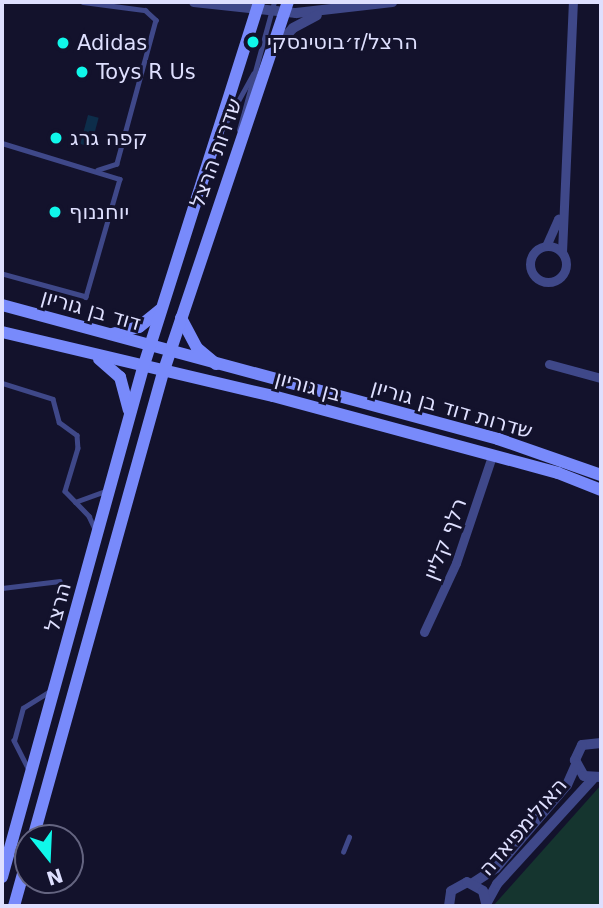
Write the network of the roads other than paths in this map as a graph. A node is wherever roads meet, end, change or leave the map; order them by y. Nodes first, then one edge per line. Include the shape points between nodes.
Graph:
1 (83, 2) edge
2 (194, 2) edge
3 (392, 2) edge
4 (573, 2) edge
5 (258, 6) edge
6 (280, 7) edge
7 (324, 12) junction
8 (275, 47) junction
9 (259, 64) junction
10 (217, 140) junction
11 (2, 144) edge
12 (236, 145) junction
13 (94, 169) junction
14 (561, 211) junction
15 (546, 246) junction
16 (562, 252) junction
17 (2, 274) edge
18 (2, 305) edge
19 (162, 307) junction
20 (181, 318) junction
21 (4, 333) edge
22 (110, 334) junction
23 (150, 348) junction
24 (170, 353) junction
25 (94, 355) junction
26 (549, 365) dead end
27 (219, 366) junction
28 (143, 368) junction
29 (163, 373) junction
30 (601, 379) edge
31 (2, 383) edge
32 (130, 415) junction
33 (492, 456) junction
34 (601, 475) edge
35 (110, 489) junction
36 (601, 490) edge
37 (75, 502) junction
38 (98, 535) junction
39 (60, 581) dead end
40 (2, 588) edge
41 (424, 632) dead end
42 (56, 687) junction
43 (600, 741) edge
44 (576, 765) junction
45 (31, 775) junction
46 (597, 778) edge
47 (37, 824) edge
48 (349, 837) dead end
49 (344, 852) dead end
50 (2, 877) edge
51 (473, 883) junction
52 (485, 905) edge
53 (449, 906) edge

1 - 13 lane via 145,10 156,20 117,164
2 - 5 street
3 - 7 street
4 - 14 street
5 - 6 street
5 - 10 main road, שדרות הרצל
6 - 7 street
6 - 8 main road, שדרות הרצל
6 - 9 lane
7 - 8 street via 293,28
8 - 12 main road, שדרות הרצל
9 - 10 lane
9 - 12 lane
10 - 19 main road
11 - 13 lane
12 - 20 main road, שדרות הרצל
13 - 17 lane via 120,179 86,298
14 - 15 street
14 - 16 street
15 - 16 street
15 - 16 street via 534,252 530,261 540,281 561,277 566,266
18 - 22 main road, דוד בן גוריון
19 - 22 main road via 139,327
19 - 23 main road
20 - 24 main road, הרצל
20 - 27 main road via 197,348
21 - 25 main road, בן גוריון
22 - 23 main road, דוד בן גוריון
23 - 24 main road, דוד בן גוריון
23 - 28 main road, הרצל
24 - 27 main road, שדרות דוד בן גוריון
24 - 29 main road, הרצל
25 - 28 main road, בן גוריון
25 - 32 main road via 120,377
26 - 30 street
27 - 34 main road, שדרות דוד בן גוריון via 498,439
28 - 29 main road, בן גוריון
28 - 32 main road, הרצל
29 - 33 main road, בן גוריון via 273,396
29 - 47 main road, הרצל
31 - 37 lane via 53,399 59,422 77,435 78,448 65,489
32 - 35 main road, הרצל
33 - 36 main road, בן גוריון
33 - 41 street, רלף קליין via 456,563
35 - 37 lane
35 - 38 main road, הרצל
37 - 38 lane
38 - 42 main road, הרצל
39 - 40 lane
42 - 45 main road, הרצל
42 - 45 lane via 23,708 14,741
43 - 44 street, האולימפיאדה via 579,747
44 - 46 street
44 - 51 street, האולימפיאדה via 567,785 496,868
45 - 50 main road, הרצל
46 - 52 street, האולימפיאדה via 497,884
48 - 49 lane
51 - 52 street via 483,891
51 - 53 street, האולימפיאדה via 455,886

